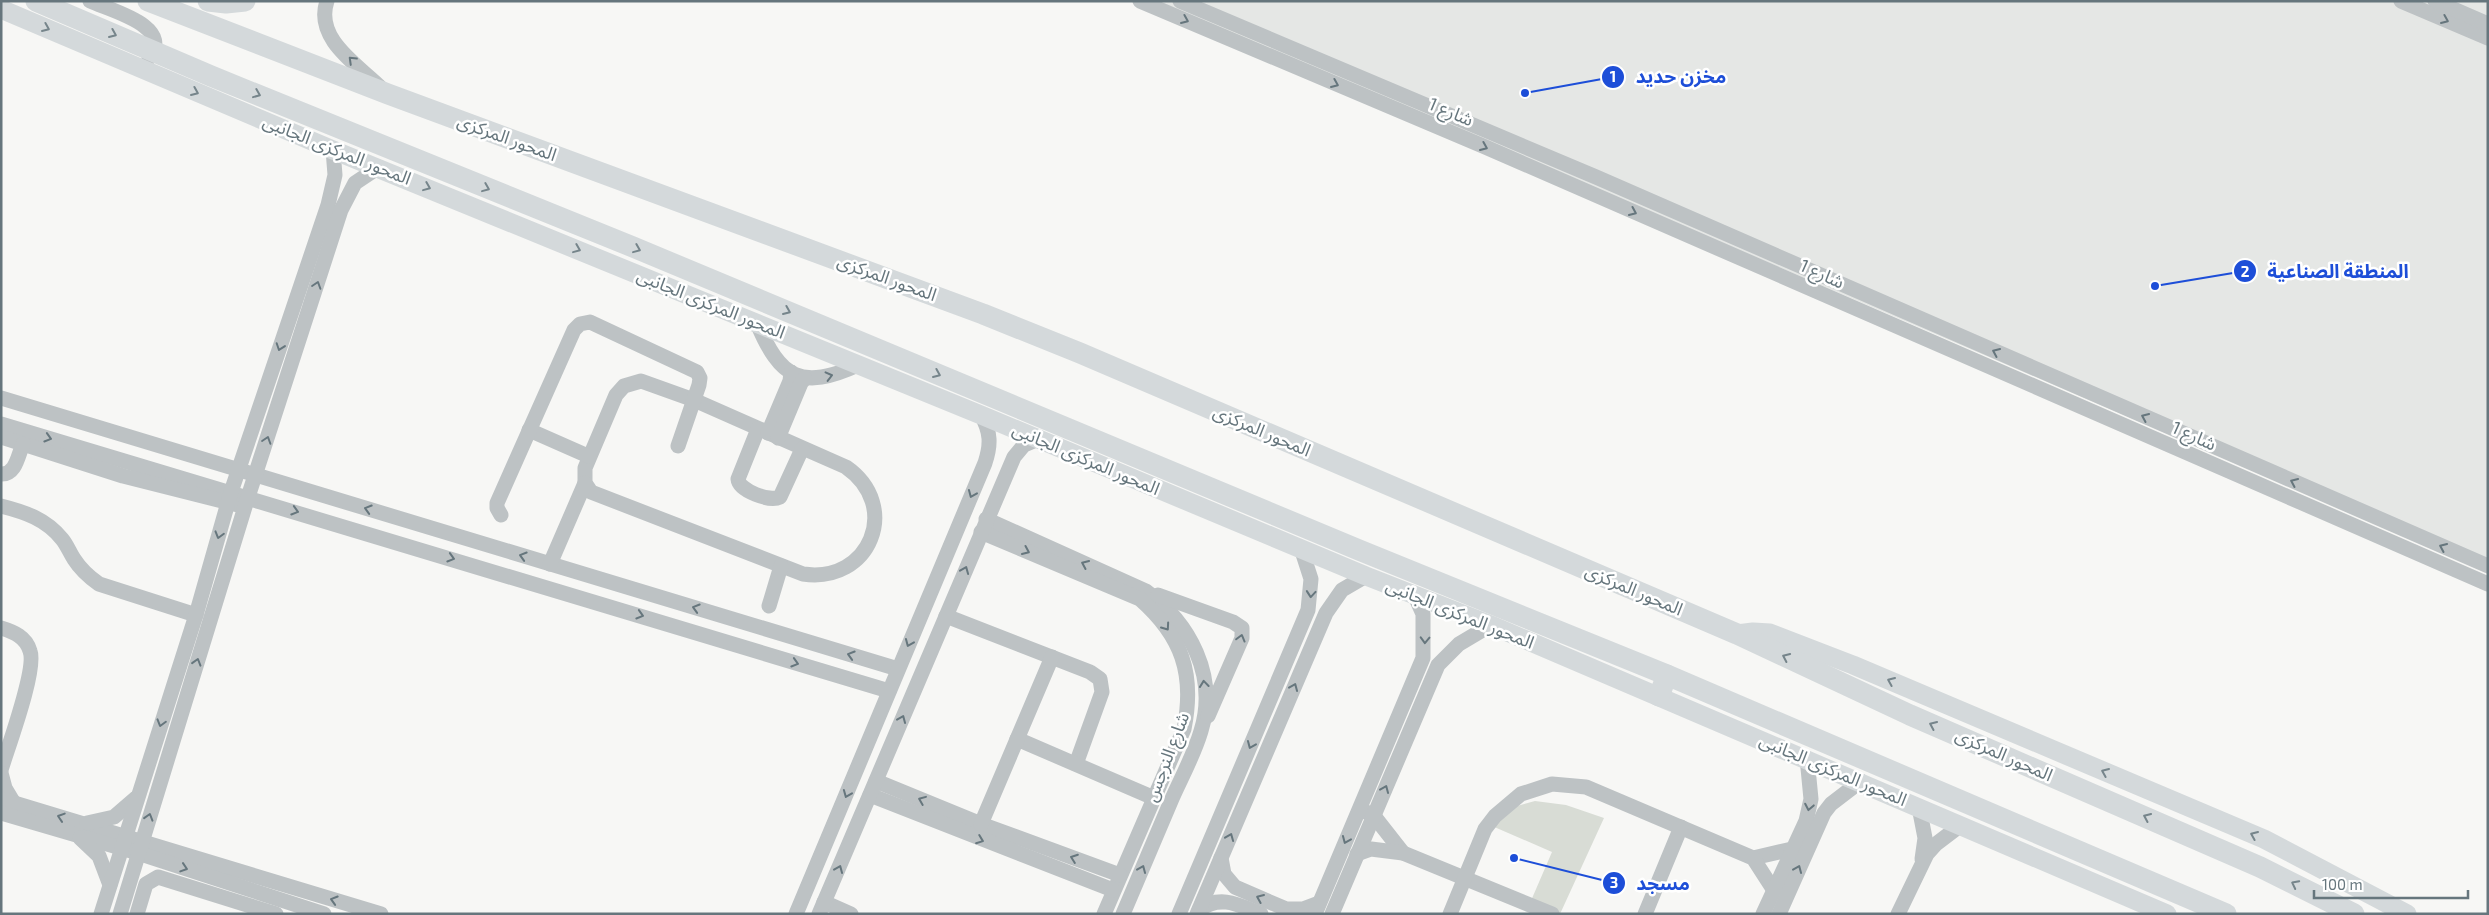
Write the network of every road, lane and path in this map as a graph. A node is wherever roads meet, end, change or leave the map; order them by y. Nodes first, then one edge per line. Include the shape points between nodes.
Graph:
1 (36, 1) edge
2 (90, 1) edge
3 (148, 1) edge
4 (208, 1) edge
5 (245, 1) edge
6 (327, 1) edge
7 (1140, 1) edge
8 (1180, 1) edge
9 (2402, 1) edge
10 (2435, 1) edge
11 (1, 9) edge
12 (2488, 24) edge
13 (2488, 38) edge
14 (134, 66) junction
15 (1358, 85) junction
16 (388, 94) junction
17 (333, 150) junction
18 (379, 167) junction
19 (334, 208) junction
20 (757, 323) junction
21 (858, 365) junction
22 (798, 375) junction
23 (1, 398) edge
24 (694, 400) junction
25 (981, 415) junction
26 (1, 424) edge
27 (529, 430) junction
28 (768, 433) junction
29 (1, 437) edge
30 (1038, 439) junction
31 (23, 444) junction
32 (678, 446) dead end
33 (802, 449) junction
34 (588, 456) junction
35 (985, 463) junction
36 (239, 470) junction
37 (1, 474) edge
38 (256, 475) junction
39 (1006, 475) junction
40 (585, 483) junction
41 (230, 497) junction
42 (247, 502) junction
43 (1, 506) edge
44 (501, 515) dead end
45 (984, 526) junction
46 (1301, 548) junction
47 (550, 564) junction
48 (781, 566) junction
49 (2488, 566) edge
50 (590, 576) junction
51 (1366, 576) junction
52 (2488, 584) edge
53 (628, 587) junction
54 (1146, 591) junction
55 (1414, 594) junction
56 (580, 597) junction
57 (769, 606) dead end
58 (620, 609) junction
59 (196, 616) junction
60 (946, 616) junction
61 (1491, 625) junction
62 (1, 628) edge
63 (1737, 634) junction
64 (1052, 657) junction
65 (898, 669) junction
66 (1667, 675) junction
67 (889, 692) junction
68 (1659, 696) junction
69 (1201, 731) junction
70 (1017, 739) junction
71 (1807, 758) junction
72 (1076, 764) junction
73 (1, 771) edge
74 (1861, 781) junction
75 (873, 788) junction
76 (137, 797) junction
77 (1154, 798) junction
78 (8, 801) edge
79 (1919, 806) junction
80 (1359, 809) junction
81 (1, 813) edge
82 (1374, 816) junction
83 (981, 824) junction
84 (1961, 825) junction
85 (1681, 828) junction
86 (80, 830) junction
87 (123, 842) junction
88 (140, 847) junction
89 (1792, 849) junction
90 (1403, 853) junction
91 (1357, 854) junction
92 (1221, 858) junction
93 (1753, 858) junction
94 (1920, 866) junction
95 (1120, 875) junction
96 (1465, 878) junction
97 (228, 882) junction
98 (110, 885) junction
99 (1774, 889) junction
100 (1113, 890) junction
101 (223, 897) junction
102 (822, 908) edge
103 (1317, 908) edge
104 (1198, 912) edge
105 (2164, 913) edge
106 (101, 914) edge
107 (120, 914) edge
108 (137, 914) edge
109 (276, 914) edge
110 (324, 914) edge
111 (381, 914) edge
112 (796, 914) edge
113 (851, 914) edge
114 (1104, 914) edge
115 (1123, 914) edge
116 (1179, 914) edge
117 (1261, 914) edge
118 (1332, 914) edge
119 (1450, 914) edge
120 (1552, 914) edge
121 (1644, 914) edge
122 (1763, 914) edge
123 (1779, 914) edge
124 (1898, 914) edge
125 (2226, 914) edge
126 (2354, 914) edge
127 (2407, 914) edge

1 -> 66 highway
2 - 14 street via 145,25 155,36 156,47 150,58
3 - 16 highway, المحور المركزى
4 - 5 highway
16 -> 6 street via 331,40 324,20
7 -> 15 street, شارع 1
8 - 15 street, شارع 1
9 -> 13 street
10 - 12 street
11 -> 14 main road, المحور المركزى الجانبى
14 -> 17 main road, المحور المركزى الجانبى
49 -> 15 street, شارع 1 via 1605,181
15 -> 52 street, شارع 1
16 - 63 highway, المحور المركزى via 1001,321
17 - 18 main road, المحور المركزى الجانبى
17 - 19 street
18 - 19 street via 355,183
18 -> 20 main road, المحور المركزى الجانبى
19 -> 36 street
38 -> 19 street
20 - 21 main road, المحور المركزى الجانبى
20 - 22 street via 774,357
22 -> 21 street via 828,378
21 - 25 main road, المحور المركزى الجانبى
22 - 28 street via 790,381
23 - 36 street
24 - 27 street via 700,381 694,370 585,322 574,330
24 - 28 street
24 - 32 street
24 - 34 street via 647,382 629,383 616,395
25 - 30 main road, المحور المركزى الجانبى
25 - 35 street via 990,439
26 -> 41 street
27 - 34 street
27 - 44 street via 497,503
28 - 33 street
28 - 33 street via 738,479 743,488 771,499 780,497
29 - 31 street
30 - 39 street via 1018,450
30 - 46 main road, المحور المركزى الجانبى
31 - 37 street via 13,470 9,474
31 - 41 street via 123,476
33 - 48 street via 846,467 861,479 871,496 875,525 864,552 841,570 812,576
34 - 40 street
35 - 39 street via 997,466
35 -> 65 street
36 - 38 street
36 - 41 street
38 - 42 street
47 -> 38 street
39 - 45 street
40 - 47 street
40 - 48 street via 590,492 599,497
41 - 42 street
41 -> 59 street
42 -> 56 street
88 -> 42 street
43 - 59 street via 32,515 49,525 64,540 86,574 99,584
54 -> 45 street, شارع النرجس
60 -> 45 street
45 -> 77 street, شارع النرجس via 1140,599 1169,629 1185,667 1188,708 1184,729
46 - 51 main road, المحور المركزى الجانبى
46 -> 116 street via 1311,578 1308,610
47 - 50 street
48 - 57 street
50 - 53 street
50 - 56 street via 592,588
51 - 55 main road, المحور المركزى الجانبى
92 -> 51 street via 1326,613 1342,590
53 - 58 street via 617,598
65 -> 53 street
69 -> 54 street, شارع النرجس via 1206,696 1200,660 1184,628
69 -> 54 street via 1242,638 1242,628
55 - 61 main road, المحور المركزى الجانبى
55 -> 80 street via 1423,614 1423,658
56 - 58 street
58 -> 67 street
59 -> 76 street
60 - 64 street
75 -> 60 street
61 - 68 main road, المحور المركزى الجانبى
82 -> 61 street via 1438,665 1459,644
62 - 73 street via 26,642 32,661
126 -> 63 highway, المحور المركزى via 2260,867 1910,715
127 -> 63 main road via 2264,839 1852,665 1770,634
64 - 70 street
64 - 72 street via 1096,674 1102,685
65 - 67 street
66 - 68 highway
66 - 125 highway
67 -> 112 street
68 - 71 main road, المحور المركزى الجانبى
115 -> 69 street, شارع النرجس
70 - 72 street
70 - 83 street
71 - 74 main road, المحور المركزى الجانبى
71 -> 89 street via 1811,799 1806,820
72 - 77 street
73 - 78 street
74 - 79 main road, المحور المركزى الجانبى
123 -> 74 street via 1824,813
83 -> 75 street
75 -> 100 street
102 -> 75 street
76 - 86 street via 114,817
76 - 87 street
77 - 95 street, شارع النرجس
86 -> 78 street
79 - 84 main road, المحور المركزى الجانبى
79 - 94 street via 1925,838
80 - 82 street
80 -> 103 street
81 - 86 street
82 - 90 street
82 - 91 street
95 -> 83 street
84 - 94 street via 1936,844
84 - 105 main road, المحور المركزى الجانبى
85 - 93 street
85 - 96 street via 1586,787 1552,784 1512,799 1495,816 1485,830
85 - 121 street
86 - 87 street
86 - 98 street via 99,856
87 - 88 street
87 - 98 street
88 -> 97 street
88 - 107 street
111 -> 88 street
89 - 93 street
89 - 99 street
90 - 91 street via 1371,849
90 - 96 street
91 - 118 street
103 -> 92 street via 1286,909 1235,887 1224,874
92 - 104 street
93 - 99 street
94 - 124 street
95 - 100 street, شارع النرجس
96 - 119 street
96 - 120 street
97 - 101 street
97 - 110 street
98 - 106 street
99 - 122 street
100 - 114 street, شارع النرجس
101 - 108 street via 158,877 146,884
101 - 109 street
102 - 113 street
104 - 117 street via 1213,902 1230,901

